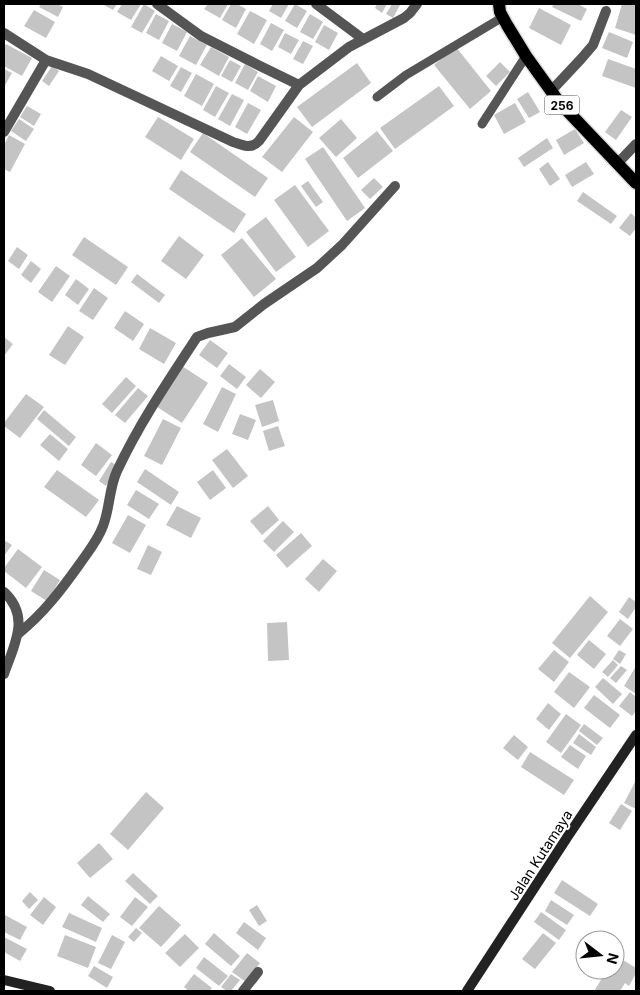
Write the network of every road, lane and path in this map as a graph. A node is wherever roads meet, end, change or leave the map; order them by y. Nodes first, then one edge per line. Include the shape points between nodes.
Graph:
1 (157, 4) edge
2 (316, 4) edge
3 (417, 4) edge
4 (499, 4) edge
5 (606, 12) dead end
6 (502, 17) junction
7 (4, 33) edge
8 (363, 39) junction
9 (526, 56) junction
10 (46, 60) junction
11 (299, 85) junction
12 (551, 91) junction
13 (377, 97) dead end
14 (482, 124) dead end
15 (4, 132) edge
16 (636, 144) edge
17 (617, 164) junction
18 (636, 183) edge
19 (395, 186) dead end
20 (4, 592) edge
21 (19, 633) junction
22 (4, 674) edge
23 (636, 735) edge
24 (258, 972) dead end
25 (4, 980) edge
26 (50, 991) edge
27 (243, 991) edge
28 (467, 991) edge

1 - 11 street via 201,36
2 - 8 street
3 - 8 street via 404,18
4 - 6 main road, 256
5 - 12 street via 592,45
6 - 9 main road, 256
6 - 13 lane via 406,75
7 - 10 street
8 - 11 street
9 - 12 main road, 256
9 - 14 lane
10 - 11 street via 88,74 248,147 259,141
10 - 15 street
12 - 17 main road, 256
16 - 17 street
17 - 18 main road, 256
19 - 21 street via 317,268 236,327 197,337 152,405 117,470 98,537 52,601
20 - 21 street via 15,608
21 - 22 street
23 - 28 main road, Jalan Kutamaya
24 - 27 street
25 - 26 main road

